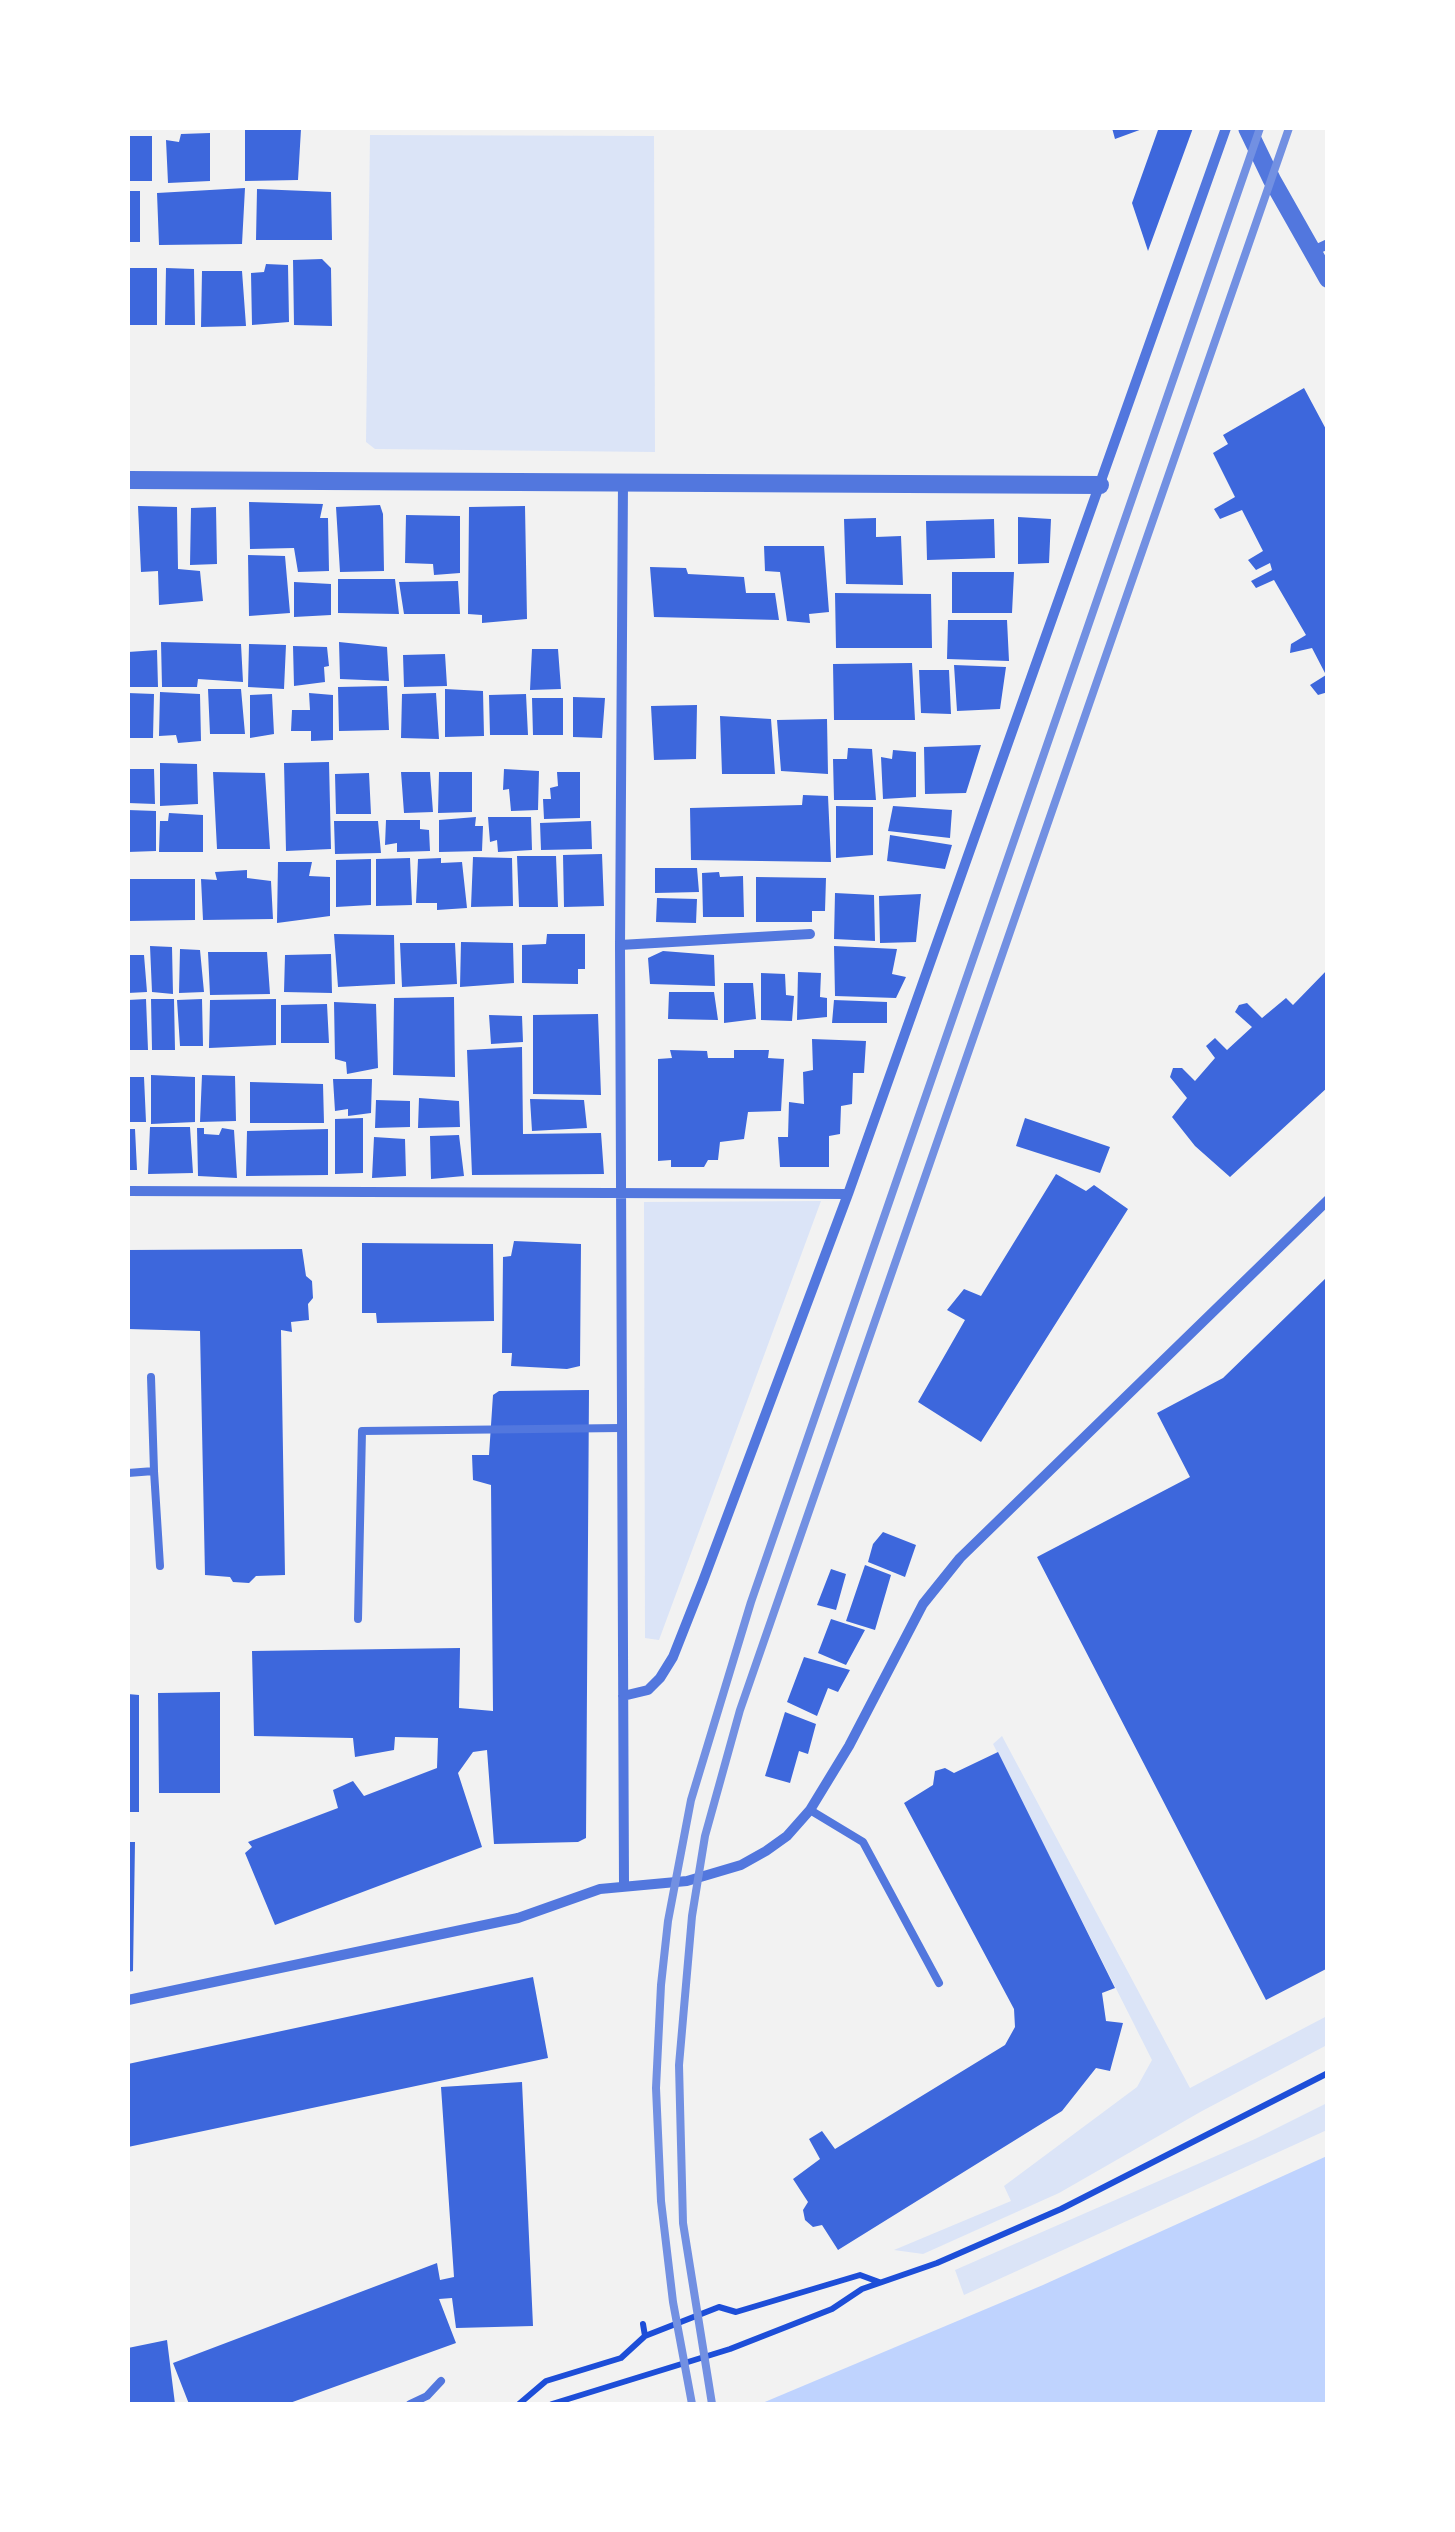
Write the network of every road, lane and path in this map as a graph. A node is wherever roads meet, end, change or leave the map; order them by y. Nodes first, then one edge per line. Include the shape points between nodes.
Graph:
1 (1226, 128) edge
2 (1247, 128) edge
3 (1320, 247) edge
4 (1328, 278) edge
5 (128, 480) edge
6 (623, 481) junction
7 (1100, 484) junction
8 (810, 934) dead end
9 (620, 945) junction
10 (128, 1191) edge
11 (623, 1192) junction
12 (848, 1194) junction
13 (1328, 1200) edge
14 (150, 1377) dead end
15 (621, 1428) junction
16 (154, 1471) junction
17 (128, 1473) edge
18 (160, 1566) dead end
19 (358, 1619) dead end
20 (623, 1696) junction
21 (810, 1810) junction
22 (624, 1884) junction
23 (939, 1983) dead end
24 (128, 2000) edge
25 (1328, 2072) edge
26 (882, 2283) junction
27 (643, 2324) dead end
28 (645, 2336) junction
29 (442, 2381) dead end
30 (410, 2404) edge
31 (519, 2404) edge
32 (552, 2404) edge

1 - 7 street
2 - 3 street via 1272,180
3 - 4 street
5 - 6 street
6 - 7 street
6 - 9 street
7 - 12 street
8 - 9 street
9 - 11 street
10 - 11 street
11 - 12 street
11 - 15 street
12 - 20 street via 672,1657 648,1690
13 - 21 street via 960,1558 923,1604
14 - 16 lane
15 - 19 lane via 362,1431
15 - 20 street
16 - 17 lane
16 - 18 lane
20 - 22 street
21 - 22 street via 788,1836 742,1865 687,1880
21 - 23 lane via 863,1842
22 - 24 street via 518,1918
25 - 26 path via 1061,2209
26 - 28 path via 860,2275 840,2279 736,2312 719,2308
26 - 32 path via 730,2349
27 - 28 path
28 - 31 path via 621,2358 546,2382
29 - 30 lane

